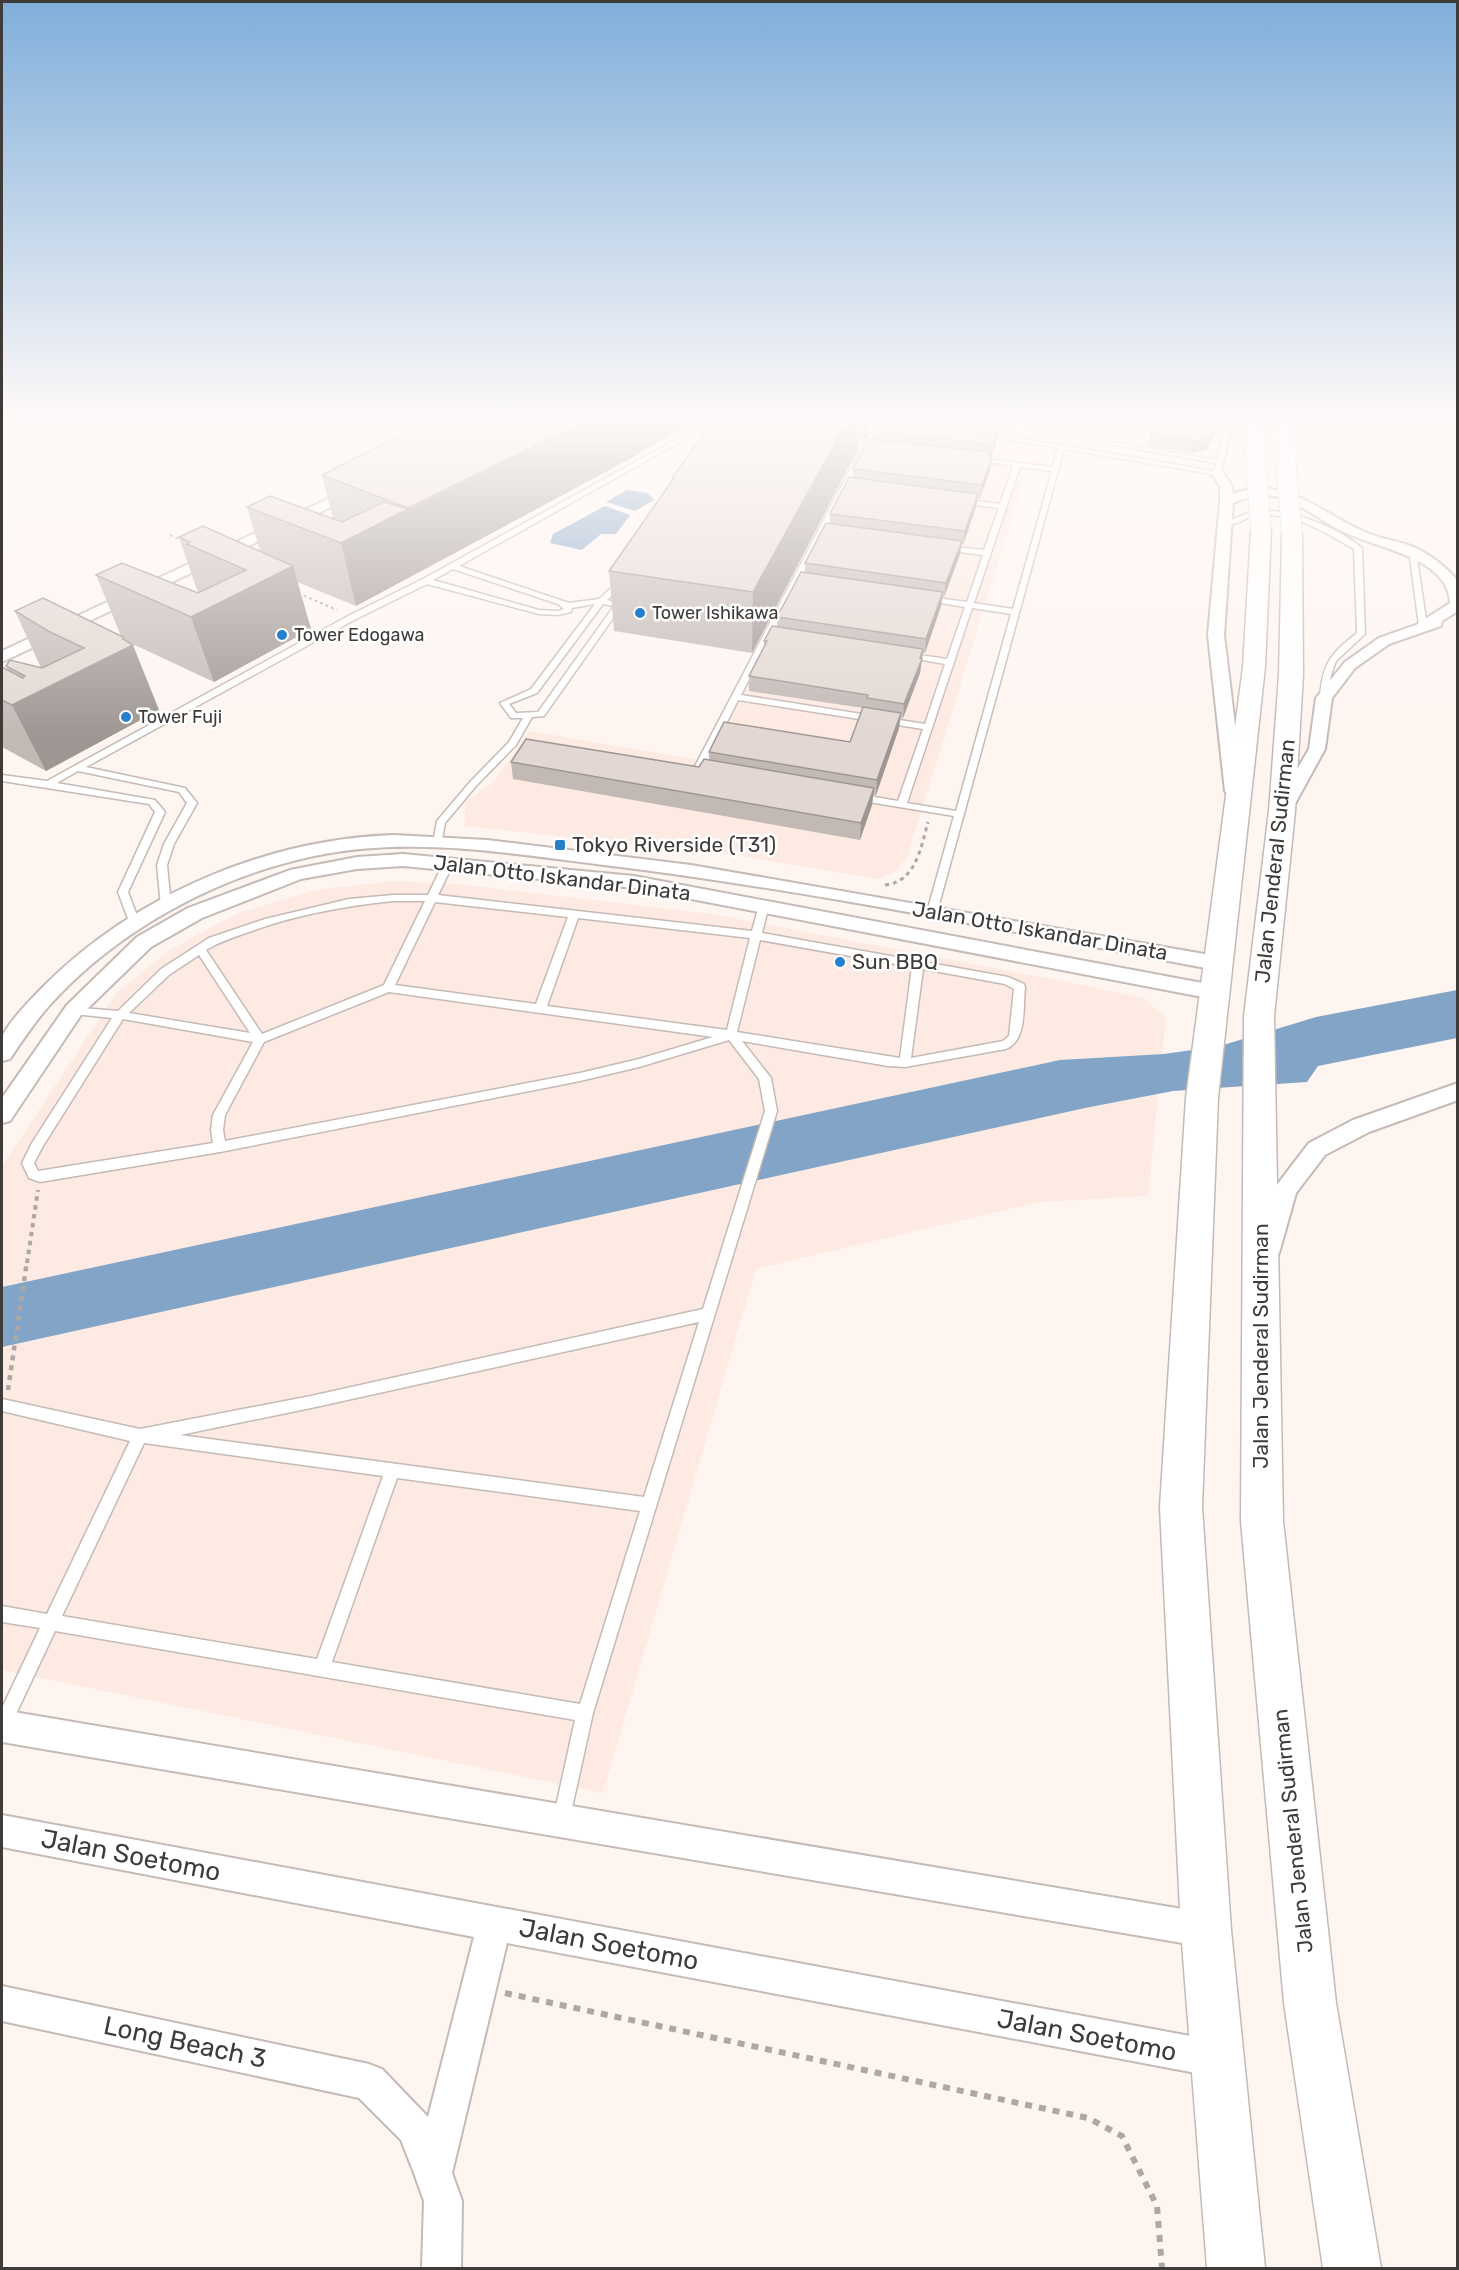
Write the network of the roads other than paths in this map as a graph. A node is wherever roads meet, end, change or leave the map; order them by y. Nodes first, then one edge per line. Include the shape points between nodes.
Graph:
1 (279, 526) edge
2 (524, 526) edge
3 (824, 526) edge
4 (996, 526) edge
5 (1040, 526) edge
6 (1226, 526) edge
7 (1261, 526) edge
8 (1291, 526) edge
9 (1318, 526) edge
10 (1345, 526) edge
11 (1371, 526) edge
12 (821, 531) junction
13 (833, 533) edge
14 (940, 547) edge
15 (1412, 552) junction
16 (987, 553) junction
17 (452, 566) junction
18 (1458, 568) edge
19 (628, 578) edge
20 (796, 580) junction
21 (426, 581) junction
22 (808, 582) edge
23 (923, 598) edge
24 (601, 601) junction
25 (969, 605) junction
26 (568, 606) junction
27 (1016, 612) junction
28 (1458, 618) edge
29 (1423, 626) junction
30 (768, 635) junction
31 (779, 636) edge
32 (893, 653) edge
33 (2, 657) edge
34 (950, 662) junction
35 (736, 697) junction
36 (1324, 698) junction
37 (529, 715) junction
38 (928, 727) junction
39 (77, 768) junction
40 (687, 768) edge
41 (698, 770) junction
42 (710, 771) edge
43 (2, 778) edge
44 (48, 784) junction
45 (845, 795) edge
46 (1236, 802) junction
47 (902, 804) junction
48 (1282, 811) junction
49 (959, 814) junction
50 (438, 843) junction
51 (448, 864) junction
52 (432, 898) junction
53 (764, 905) junction
54 (165, 906) junction
55 (932, 912) junction
56 (574, 915) junction
57 (135, 924) junction
58 (175, 924) junction
59 (755, 935) junction
60 (144, 942) junction
61 (200, 949) junction
62 (1179, 956) junction
63 (1216, 963) junction
64 (918, 965) junction
65 (1175, 984) junction
66 (388, 988) junction
67 (1213, 992) junction
68 (540, 1009) junction
69 (74, 1010) junction
70 (120, 1015) junction
71 (731, 1035) junction
72 (260, 1039) junction
73 (2, 1053) edge
74 (905, 1063) junction
75 (1458, 1090) edge
76 (2, 1115) edge
77 (220, 1147) junction
78 (1261, 1278) junction
79 (709, 1314) junction
80 (4, 1406) edge
81 (140, 1436) junction
82 (392, 1470) junction
83 (649, 1505) junction
84 (2, 1614) edge
85 (52, 1623) junction
86 (322, 1668) junction
87 (585, 1713) junction
88 (2, 1726) edge
89 (562, 1821) junction
90 (2, 1831) edge
91 (495, 1923) junction
92 (1206, 1930) junction
93 (2, 2003) edge
94 (1217, 2060) junction
95 (433, 2173) junction
96 (441, 2268) edge
97 (1236, 2268) edge
98 (1352, 2268) edge

1 - 33 street
2 - 17 lane
3 - 12 lane
4 - 16 lane
5 - 27 lane
6 - 46 street via 1216,635
7 - 46 main road, Jalan Jenderal Sudirman, bridge via 1254,667
8 - 48 main road, Jalan Jenderal Sudirman, bridge via 1291,675
9 - 36 lane via 1358,548 1361,634 1338,651 1326,672
10 - 15 street
11 - 15 street
12 - 13 lane
12 - 20 lane
14 - 16 lane
15 - 18 street
15 - 29 lane
15 - 29 street via 1444,575 1456,590 1457,604
16 - 25 lane
17 - 21 lane
17 - 26 lane
19 - 24 lane
20 - 22 lane
20 - 30 lane
21 - 26 lane via 539,612 558,613 568,610
21 - 39 lane
23 - 25 lane
24 - 26 lane
24 - 37 lane via 619,604 541,714
24 - 37 lane via 534,691 504,703 514,716
25 - 27 lane
25 - 34 lane
27 - 49 lane
28 - 29 street
29 - 36 street via 1384,641 1350,666
30 - 31 lane
30 - 35 lane
32 - 34 lane
34 - 38 lane
35 - 38 lane
35 - 41 lane
36 - 48 street via 1317,749
37 - 50 lane via 513,743 440,823
38 - 47 lane
39 - 44 lane
39 - 54 lane via 182,790 192,802 162,865
40 - 41 lane
41 - 42 lane
43 - 44 lane
44 - 57 lane via 152,802 160,812 123,892
45 - 47 lane
46 - 63 main road, Jalan Jenderal Sudirman
47 - 49 lane
48 - 78 main road, Jalan Jenderal Sudirman via 1259,1016
49 - 55 lane
50 - 54 street, Jalan Otto Iskandar Dinata via 393,841 336,847 268,862 204,885
50 - 55 street, Jalan Otto Iskandar Dinata via 627,861
51 - 52 lane
51 - 53 street, Jalan Otto Iskandar Dinata via 634,882
51 - 58 street, Jalan Otto Iskandar Dinata via 403,860 357,863 297,874
52 - 56 lane
52 - 61 lane via 349,902 269,921
52 - 66 lane
53 - 59 lane
53 - 65 street, Jalan Otto Iskandar Dinata
54 - 57 street, Jalan Otto Iskandar Dinata
54 - 58 street
55 - 62 street, Jalan Otto Iskandar Dinata
56 - 59 lane
56 - 68 lane
57 - 60 street
57 - 73 street, Jalan Otto Iskandar Dinata via 89,957 42,1000
58 - 60 street, Jalan Otto Iskandar Dinata
59 - 64 lane
59 - 71 lane
60 - 69 street, Jalan Otto Iskandar Dinata
61 - 70 lane via 165,972
61 - 72 lane
62 - 63 street, Jalan Otto Iskandar Dinata
62 - 65 street
63 - 67 main road, Jalan Jenderal Sudirman
64 - 74 lane
64 - 74 lane via 1008,981 1020,987 1021,994 1014,1037 1006,1045
65 - 67 street, Jalan Otto Iskandar Dinata
66 - 68 lane
66 - 72 lane
67 - 92 main road, Jalan Jenderal Sudirman via 1202,1098 1181,1507
68 - 71 lane
69 - 70 lane
69 - 76 street, Jalan Otto Iskandar Dinata
70 - 72 lane
70 - 77 lane via 38,1143 28,1163 33,1176
71 - 74 lane
71 - 77 lane via 580,1077
71 - 79 lane via 765,1078 771,1111
72 - 77 lane via 219,1115
75 - 78 street via 1361,1126 1317,1149 1285,1190
78 - 98 main road, Jalan Jenderal Sudirman via 1262,1521 1310,2003
79 - 81 lane
79 - 83 lane
80 - 81 lane
81 - 82 lane
81 - 85 lane
82 - 83 lane
82 - 86 lane
83 - 87 lane
84 - 85 lane
85 - 86 lane
85 - 88 lane
86 - 87 lane
87 - 89 lane
88 - 89 street
89 - 92 street
90 - 91 street, Jalan Soetomo
91 - 94 street, Jalan Soetomo
91 - 95 street
92 - 94 main road, Jalan Jenderal Sudirman
93 - 95 street, Long Beach 3 via 369,2082 414,2127
94 - 97 main road, Jalan Jenderal Sudirman
95 - 96 street via 443,2201

